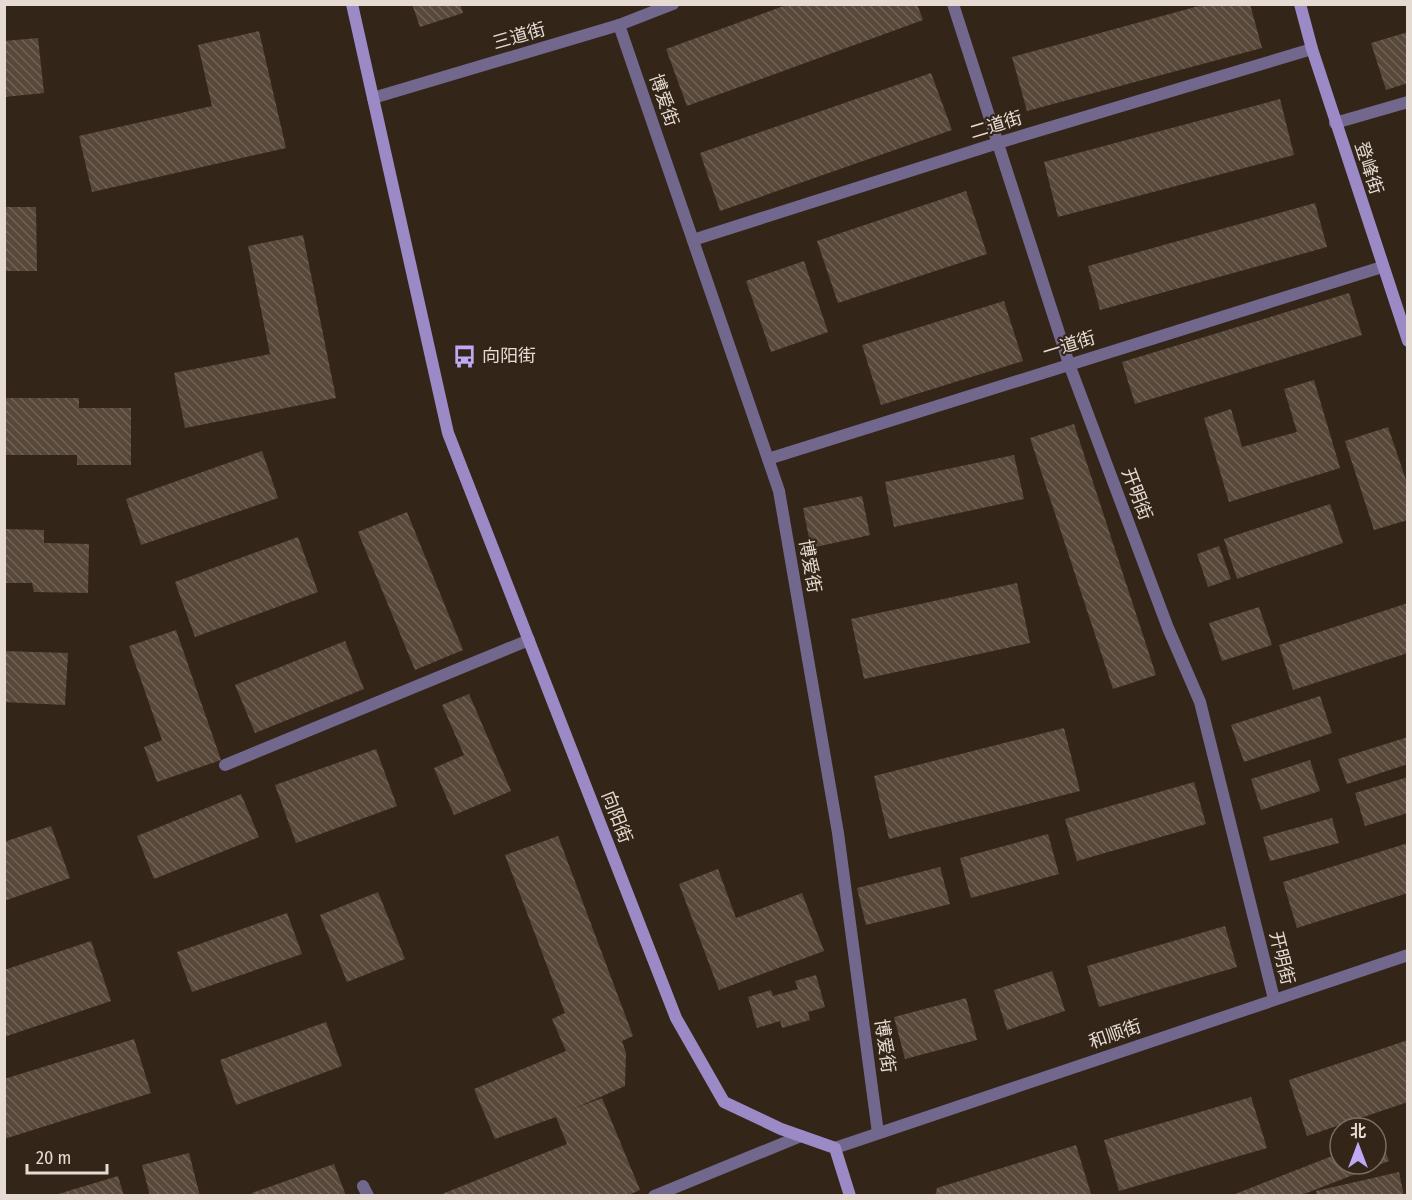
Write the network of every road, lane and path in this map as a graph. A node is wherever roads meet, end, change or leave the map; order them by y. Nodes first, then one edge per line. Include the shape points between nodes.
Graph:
1 (352, 4) edge
2 (674, 4) edge
3 (953, 4) edge
4 (1300, 4) edge
5 (619, 25) junction
6 (1311, 49) junction
7 (373, 98) junction
8 (1407, 102) edge
9 (1335, 123) junction
10 (998, 143) junction
11 (693, 240) junction
12 (1382, 267) junction
13 (1407, 340) edge
14 (1069, 364) junction
15 (768, 459) junction
16 (529, 640) junction
17 (225, 765) dead end
18 (1407, 955) edge
19 (1274, 999) junction
20 (878, 1133) junction
21 (801, 1136) junction
22 (835, 1148) junction
23 (654, 1196) edge
24 (850, 1196) edge

1 - 7 street, 向阳街
2 - 5 street, 三道街
3 - 10 street, 开明街
4 - 6 street, 登峰街
5 - 7 street, 三道街
5 - 11 street, 博爱街
6 - 9 street, 登峰街
6 - 10 street, 二道街
7 - 16 street, 向阳街 via 448,433
8 - 9 street
9 - 12 street, 登峰街
10 - 11 street, 二道街
10 - 14 street, 开明街
11 - 15 street, 博爱街
12 - 13 street, 登峰街
12 - 14 street, 一道街
14 - 15 street, 一道街
14 - 19 street, 开明街 via 1168,628 1200,702
15 - 20 street, 博爱街 via 779,491 838,833
16 - 17 street
16 - 21 street, 向阳街 via 676,1018 724,1102
18 - 19 street, 和顺街
19 - 20 street, 和顺街
20 - 22 street, 和顺街
21 - 22 street, 向阳街
21 - 23 street
22 - 24 street

